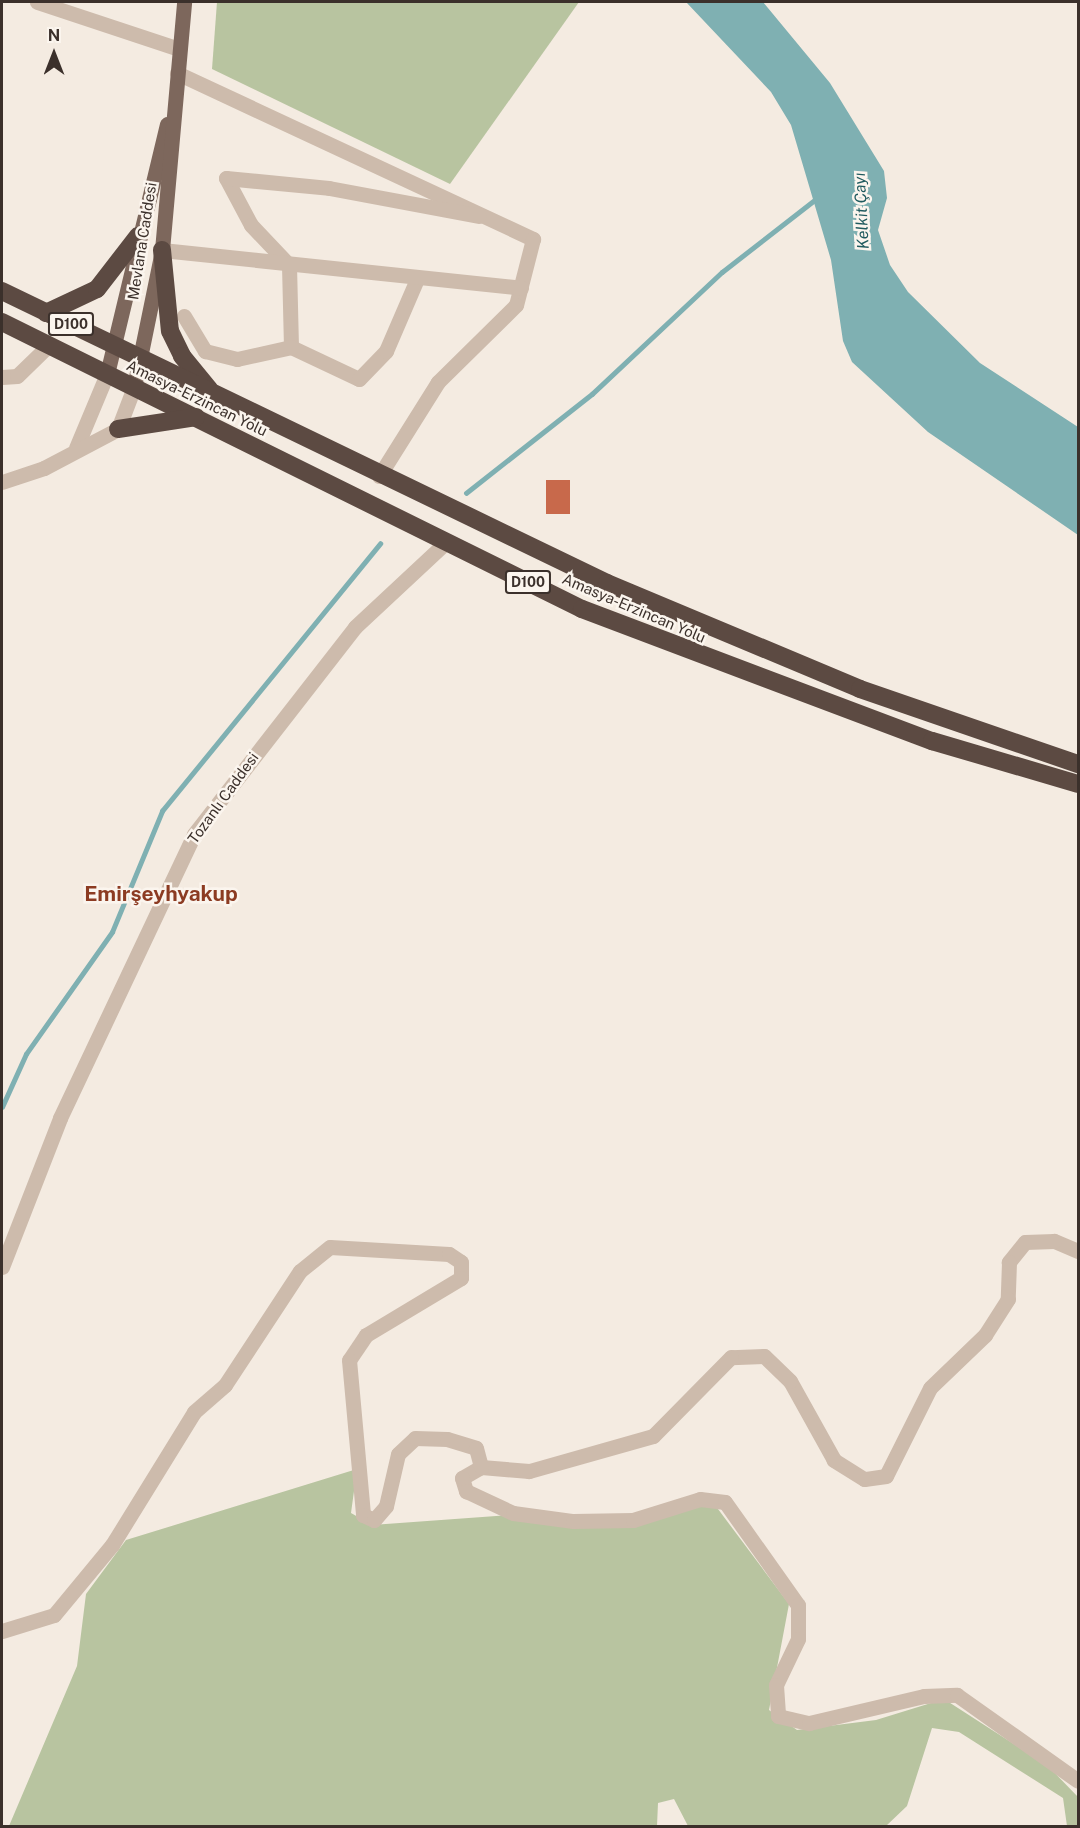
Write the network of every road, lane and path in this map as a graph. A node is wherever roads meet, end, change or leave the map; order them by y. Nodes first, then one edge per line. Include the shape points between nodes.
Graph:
1 (37, 2) edge
2 (183, 2) edge
3 (179, 49) junction
4 (177, 73) junction
5 (175, 98) junction
6 (501, 220) junction
7 (138, 236) junction
8 (162, 250) junction
9 (289, 265) junction
10 (417, 279) junction
11 (521, 288) junction
12 (2, 291) edge
13 (46, 313) junction
14 (184, 316) dead end
15 (2, 322) edge
16 (49, 345) junction
17 (112, 345) junction
18 (291, 347) junction
19 (140, 358) junction
20 (107, 374) junction
21 (2, 377) edge
22 (134, 387) junction
23 (214, 395) junction
24 (196, 417) junction
25 (118, 429) junction
26 (75, 449) junction
27 (379, 476) junction
28 (2, 482) edge
29 (446, 542) junction
30 (1078, 764) edge
31 (1078, 784) edge
32 (1078, 1251) edge
33 (2, 1267) edge
34 (481, 1467) junction
35 (2, 1631) edge
36 (1078, 1781) edge

1 - 3 street
2 - 3 main road, Mevlana Caddesi
3 - 4 main road, Mevlana Caddesi
4 - 5 main road, Mevlana Caddesi
4 - 6 street
5 - 7 main road, Mevlana Caddesi
5 - 8 main road, Mevlana Caddesi
6 - 9 street via 329,188 226,178 251,225
6 - 11 street via 533,239
7 - 13 highway via 97,289
7 - 17 main road, Mevlana Caddesi
8 - 9 street
8 - 19 main road, Mevlana Caddesi
8 - 23 highway via 170,331 182,356
9 - 10 street
9 - 18 street
10 - 11 street
10 - 18 street via 386,351 359,379
11 - 27 street via 516,305 438,382
12 - 13 highway, D100
13 - 17 highway, D100
14 - 18 street via 205,351 237,359
15 - 16 highway, Amasya-Erzincan Yolu / D100
16 - 20 highway, Amasya-Erzincan Yolu / D100
16 - 21 street via 17,376
17 - 19 highway, D100
17 - 20 main road, Mevlana Caddesi
19 - 22 main road, Mevlana Caddesi
19 - 23 highway, D100
20 - 22 highway, Amasya-Erzincan Yolu / D100
20 - 26 street
22 - 24 highway, Amasya-Erzincan Yolu / D100
22 - 25 street
23 - 27 highway, D100
24 - 25 highway
24 - 29 highway, Amasya-Erzincan Yolu / D100
25 - 26 street
26 - 28 street
27 - 30 highway, D100 via 607,583 860,689
29 - 31 highway, Amasya-Erzincan Yolu / D100 via 582,609 729,667 932,741
29 - 33 street, Tozanlı Caddesi via 355,627 194,834 60,1118
32 - 34 street via 1054,1241 1025,1242 1009,1262 1008,1299 985,1335 930,1388 886,1476 864,1479 834,1460 790,1381 764,1356 731,1357 653,1436 529,1471
34 - 35 street via 476,1448 447,1439 415,1438 398,1454 386,1506 374,1520 363,1515 349,1360 366,1335 461,1278 461,1262 449,1254 330,1247 300,1270 225,1384 194,1412 112,1545 54,1615
34 - 36 street via 462,1478 465,1491 513,1513 573,1521 633,1520 700,1499 725,1502 798,1605 798,1639 776,1684 777,1716 809,1723 924,1696 957,1695

